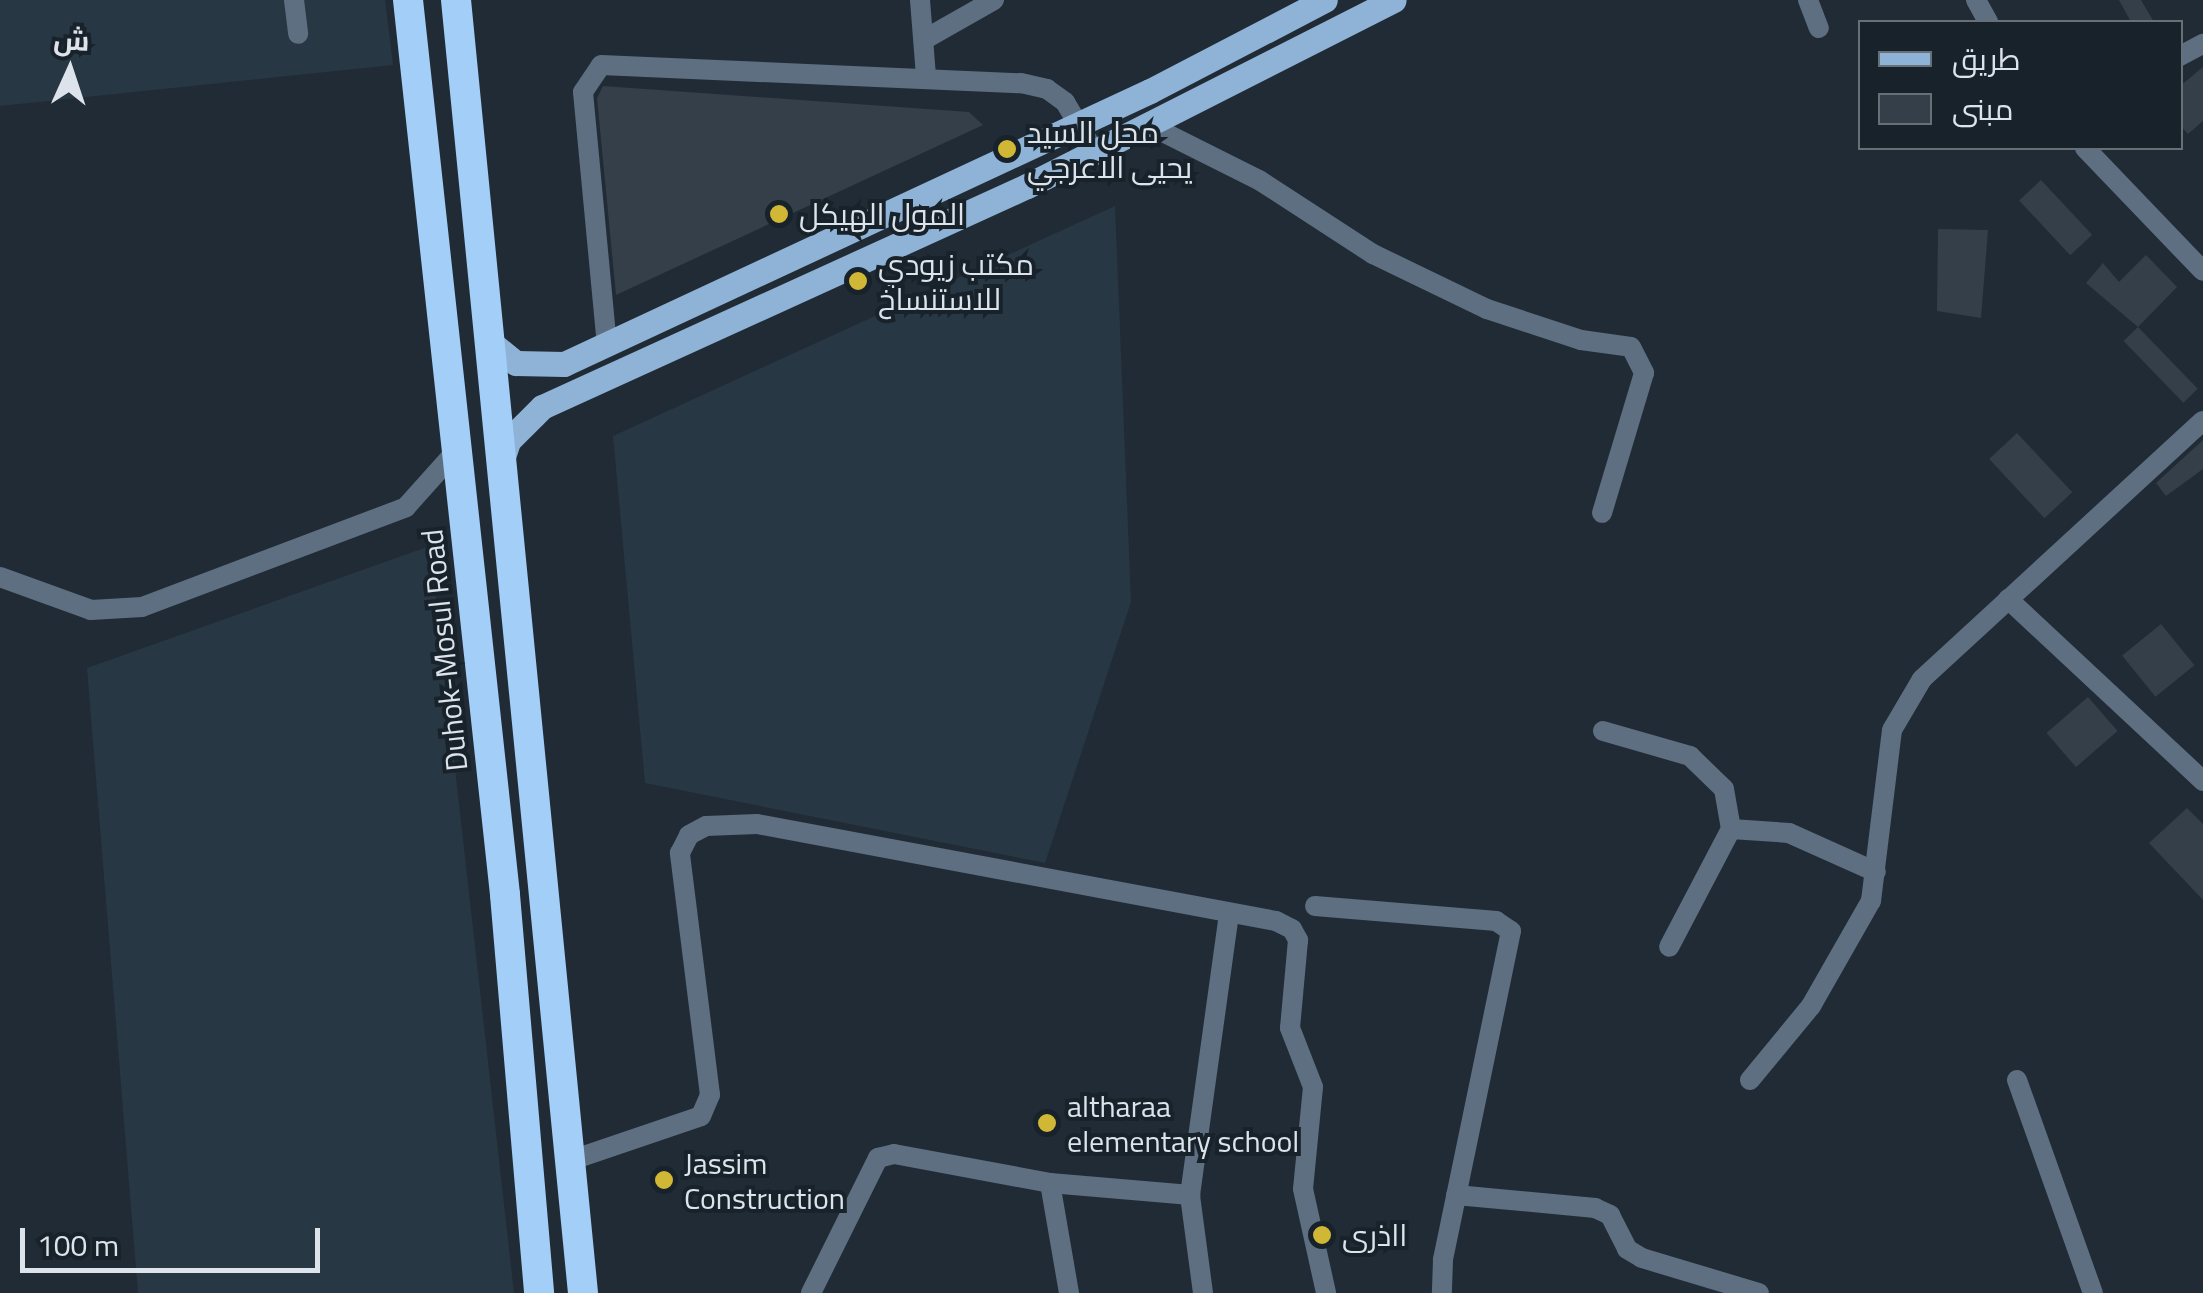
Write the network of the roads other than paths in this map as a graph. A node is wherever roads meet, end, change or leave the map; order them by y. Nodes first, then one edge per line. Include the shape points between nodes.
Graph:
1 (294, 0) edge
2 (408, 0) edge
3 (456, 0) edge
4 (920, 0) edge
5 (994, 0) edge
6 (1326, 0) edge
7 (1392, 0) edge
8 (1808, 0) edge
9 (1819, 28) dead end
10 (298, 34) dead end
11 (927, 38) junction
12 (926, 76) junction
13 (1079, 124) junction
14 (1147, 124) junction
15 (2087, 150) edge
16 (1094, 151) junction
17 (2203, 271) edge
18 (491, 343) junction
19 (607, 346) junction
20 (2203, 420) edge
21 (457, 450) junction
22 (501, 463) junction
23 (1602, 513) dead end
24 (0, 577) edge
25 (2008, 599) junction
26 (1604, 731) dead end
27 (2203, 781) edge
28 (1731, 829) junction
29 (1876, 872) junction
30 (1315, 906) dead end
31 (1230, 914) junction
32 (1669, 947) dead end
33 (1750, 1080) dead end
34 (2016, 1080) dead end
35 (572, 1160) junction
36 (1050, 1182) junction
37 (1190, 1195) junction
38 (1456, 1195) junction
39 (538, 1293) edge
40 (582, 1293) edge
41 (811, 1293) edge
42 (1069, 1293) edge
43 (1204, 1293) edge
44 (1326, 1293) edge
45 (1442, 1293) edge
46 (1759, 1293) edge
47 (2093, 1293) edge

1 - 10 street
2 - 21 highway, Duhok-Mosul Road
3 - 18 highway
4 - 11 street
5 - 11 street
6 - 13 main road
7 - 14 main road
8 - 9 street
11 - 12 street
12 - 13 street via 1046,88
12 - 19 street via 601,65 582,92
13 - 16 street
13 - 19 main road
14 - 16 main road
14 - 23 street via 1259,180 1373,254 1487,309 1581,340 1630,347 1644,373
15 - 17 street
16 - 22 main road via 542,407 508,441
18 - 19 main road via 516,362 548,367
18 - 22 highway
20 - 25 street
21 - 24 street via 406,507 142,607 91,610
21 - 39 highway, Duhok-Mosul Road via 505,895
22 - 35 highway
25 - 27 street
25 - 29 street via 1922,679 1892,730
26 - 28 street via 1690,756 1711,770 1724,789
28 - 29 street via 1788,833
28 - 32 street
29 - 33 street via 1871,901 1830,974
30 - 38 street via 1496,921 1511,931
31 - 35 street via 757,824 706,826 689,835 680,852 710,1095 700,1116 676,1129 634,1136
31 - 37 street
31 - 44 street via 1276,921 1298,940 1290,1028 1312,1088 1304,1190
34 - 47 street
35 - 40 highway
36 - 37 street
36 - 41 street via 894,1154 878,1158
36 - 42 street
37 - 43 street
38 - 45 street
38 - 46 street via 1595,1208 1610,1214 1627,1250 1642,1258

